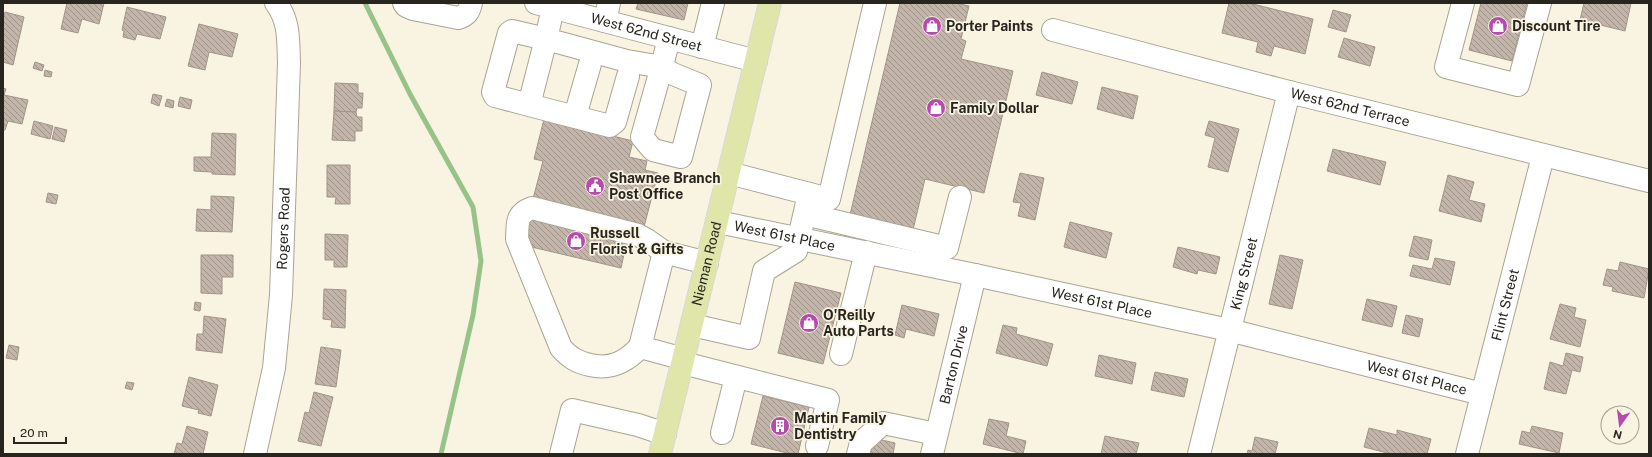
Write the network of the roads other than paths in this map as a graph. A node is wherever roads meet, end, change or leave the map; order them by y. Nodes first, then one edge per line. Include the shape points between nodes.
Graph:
1 (276, 3) edge
2 (404, 3) edge
3 (471, 3) edge
4 (714, 3) edge
5 (770, 3) edge
6 (875, 3) edge
7 (1463, 3) edge
8 (1540, 3) edge
9 (551, 6) edge
10 (607, 12) edge
11 (1053, 30) dead end
12 (669, 38) junction
13 (546, 39) junction
14 (702, 47) junction
15 (756, 61) junction
16 (590, 64) dead end
17 (628, 76) dead end
18 (1288, 92) junction
19 (529, 104) junction
20 (575, 116) junction
21 (1543, 156) junction
22 (729, 173) junction
23 (1649, 181) edge
24 (960, 197) dead end
25 (807, 204) junction
26 (718, 222) junction
27 (799, 239) junction
28 (664, 252) junction
29 (866, 252) junction
30 (707, 263) junction
31 (975, 275) junction
32 (692, 325) junction
33 (1229, 330) junction
34 (640, 347) junction
35 (841, 354) dead end
36 (683, 361) junction
37 (736, 377) junction
38 (1482, 394) junction
39 (722, 433) dead end
40 (662, 444) edge
41 (934, 444) edge
42 (817, 446) dead end
43 (255, 454) edge
44 (561, 454) edge
45 (858, 454) edge
46 (1199, 454) edge
47 (1467, 454) edge

1 - 43 street, Rogers Road via 287,25 289,62 281,295 274,368
2 - 3 street via 413,9 458,18 465,16
4 - 14 street
5 - 15 main road, Nieman Road
6 - 25 street via 829,199
7 - 8 street via 1446,67 1518,85
9 - 10 street, West 62nd Street
9 - 13 street
10 - 12 street, West 62nd Street
11 - 18 street, West 62nd Terrace
12 - 13 street via 662,67 627,61
12 - 14 street, West 62nd Street
13 - 19 street
13 - 19 street via 512,31 509,33 493,92 494,96
14 - 15 street, West 62nd Street
15 - 22 main road, Nieman Road
16 - 20 street
17 - 20 street via 615,122 610,126
18 - 21 street, West 62nd Terrace
18 - 33 street, King Street
19 - 20 street
21 - 23 street, West 62nd Terrace
21 - 38 street, Flint Street
22 - 25 street
22 - 26 main road, Nieman Road
24 - 25 street via 947,248
25 - 27 street
26 - 27 street, West 61st Place
26 - 30 main road, Nieman Road
27 - 29 street, West 61st Place
27 - 32 street via 796,251 764,271 749,338
28 - 30 street
28 - 34 street
28 - 34 street via 638,235 532,208 525,210 518,221 517,239 561,348 568,356 576,361 604,367 621,363
29 - 31 street, West 61st Place
29 - 35 street
30 - 32 main road, Nieman Road
31 - 33 street, West 61st Place
31 - 41 street, Barton Drive
32 - 36 main road, Nieman Road
33 - 38 street, West 61st Place
33 - 46 street, King Street
34 - 36 street
36 - 37 street
36 - 40 main road, Nieman Road
37 - 39 street
37 - 42 street via 828,400
38 - 47 street, Flint Street
40 - 44 street via 638,425 572,410
41 - 45 street via 883,423 861,443

